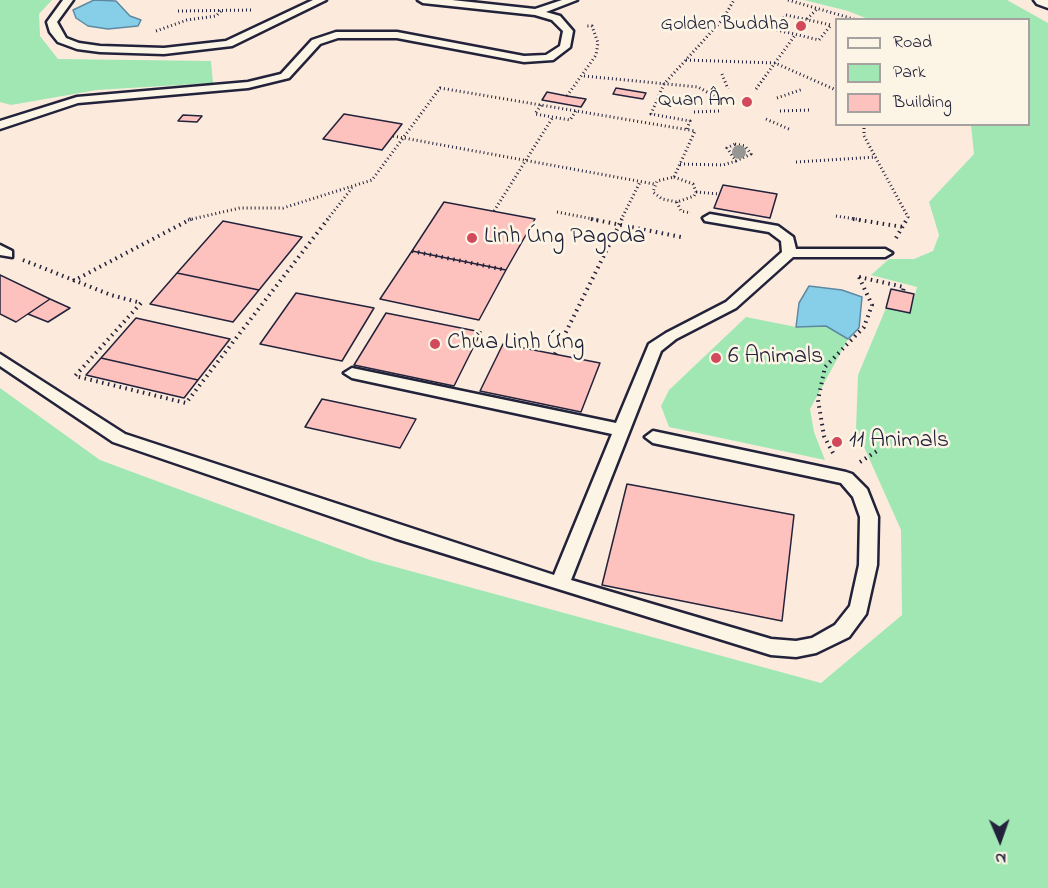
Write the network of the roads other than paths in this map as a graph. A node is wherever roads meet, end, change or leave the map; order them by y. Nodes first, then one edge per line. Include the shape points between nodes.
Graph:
1 (68, 0) edge
2 (321, 0) edge
3 (423, 0) edge
4 (572, 0) edge
5 (1044, 0) edge
6 (1048, 2) edge
7 (536, 12) junction
8 (0, 125) edge
9 (710, 218) dead end
10 (789, 253) junction
11 (885, 253) road end
12 (0, 359) edge
13 (352, 373) dead end
14 (620, 430) junction
15 (653, 437) dead end
16 (560, 584) junction

1 - 2 lane via 52,22 62,40 109,50 164,51 228,44
3 - 7 lane
4 - 7 lane
5 - 6 main road
7 - 8 lane via 556,18 568,31 565,47 549,58 524,59 397,35 336,35 316,42 285,76 248,85 77,100
9 - 10 lane via 773,229 788,240
10 - 11 lane
10 - 14 lane via 731,305 654,348
12 - 16 lane via 120,438
13 - 14 lane
14 - 16 lane
15 - 16 lane via 846,478 861,494 870,518 868,565 859,609 842,631 816,645 796,649 771,647

